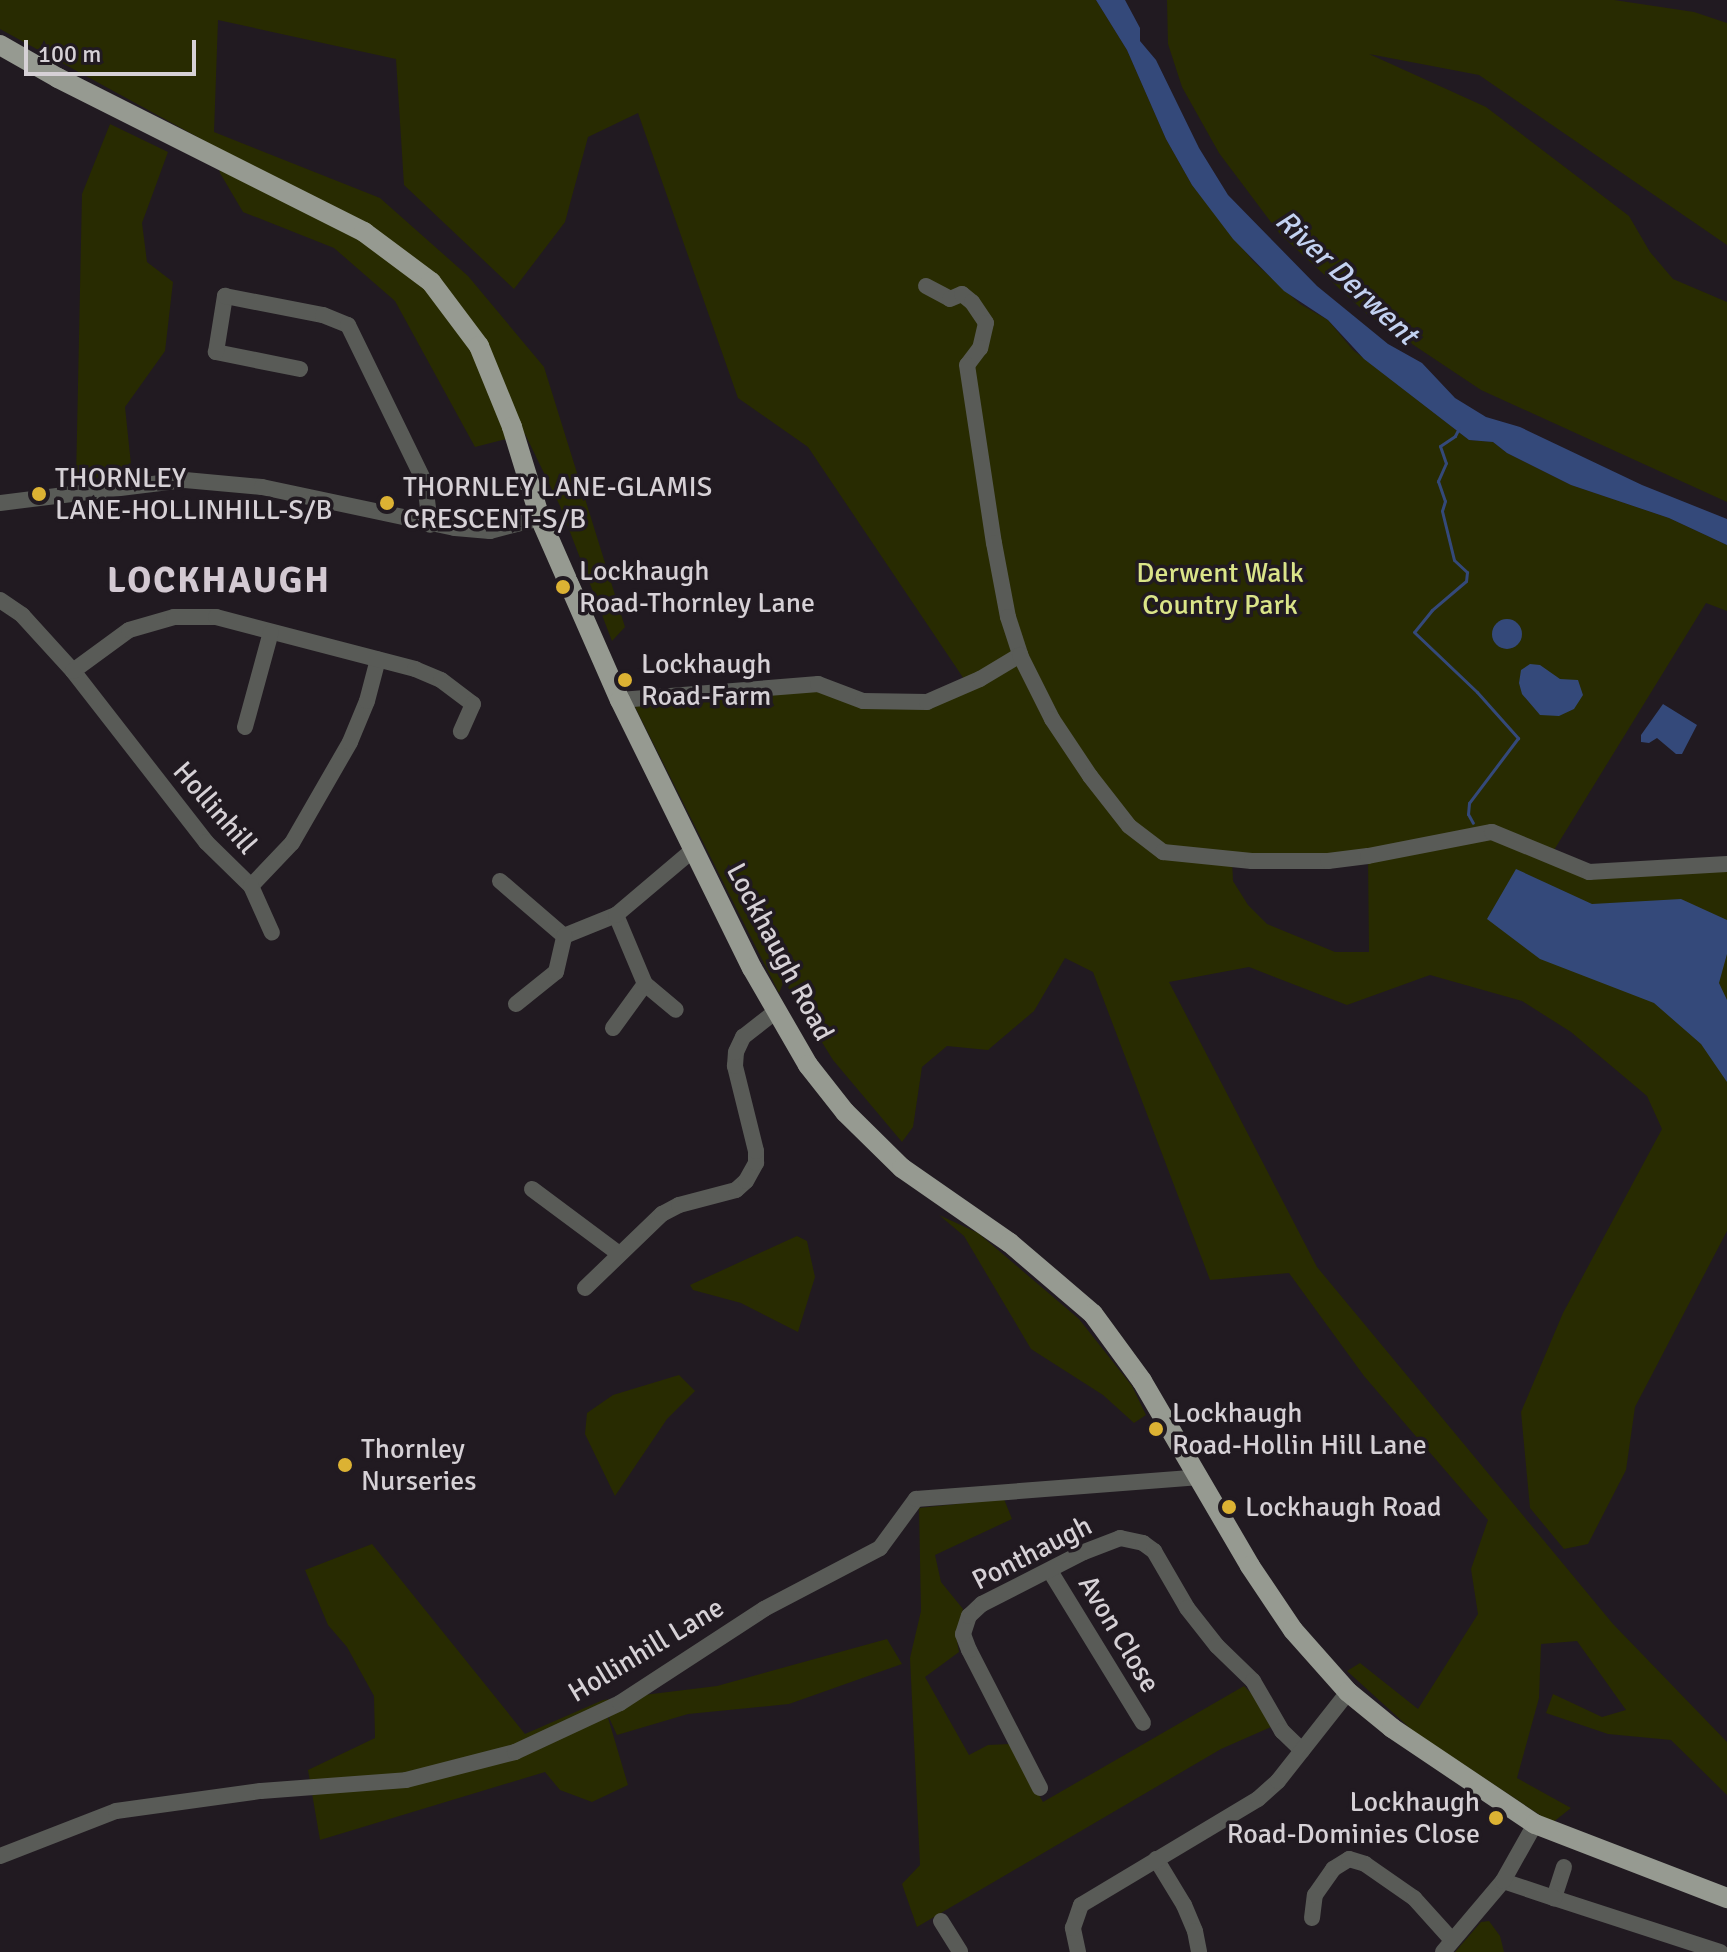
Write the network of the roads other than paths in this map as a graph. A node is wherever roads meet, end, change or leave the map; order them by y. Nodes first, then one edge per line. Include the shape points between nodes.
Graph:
1 (0, 45) edge
2 (926, 286) dead end
3 (300, 369) dead end
4 (0, 503) edge
5 (540, 518) junction
6 (430, 525) junction
7 (0, 600) edge
8 (271, 632) junction
9 (1015, 658) junction
10 (378, 659) junction
11 (73, 671) junction
12 (620, 700) junction
13 (245, 727) dead end
14 (461, 731) dead end
15 (694, 849) junction
16 (1727, 864) edge
17 (500, 881) dead end
18 (251, 886) junction
19 (616, 915) junction
20 (272, 933) dead end
21 (564, 936) junction
22 (645, 984) junction
23 (516, 1004) dead end
24 (676, 1010) dead end
25 (775, 1012) junction
26 (613, 1028) dead end
27 (532, 1189) dead end
28 (618, 1253) junction
29 (585, 1288) dead end
30 (1200, 1477) junction
31 (1050, 1571) junction
32 (1348, 1692) junction
33 (1143, 1723) dead end
34 (1302, 1750) junction
35 (1040, 1788) dead end
36 (1535, 1824) junction
37 (0, 1856) edge
38 (1156, 1859) junction
39 (1564, 1867) dead end
40 (1503, 1881) junction
41 (1554, 1898) junction
42 (1727, 1898) edge
43 (1312, 1918) dead end
44 (941, 1921) dead end
45 (1448, 1946) edge
46 (960, 1952) edge
47 (1078, 1952) edge
48 (1199, 1952) edge
49 (1720, 1952) edge

1 - 5 main road, Lockhaugh Road via 375,240 431,282 479,346 512,427
2 - 9 street via 950,299 962,294 986,323 980,348 967,365
3 - 6 street via 216,352 225,296 348,325 425,483
4 - 6 street via 185,480 262,487
5 - 6 street via 490,531
5 - 12 main road, Lockhaugh Road
7 - 11 street, Hollinhill via 22,615
8 - 10 street
8 - 11 street via 216,617 174,617 129,630
8 - 13 street
9 - 12 street via 927,702 863,701 818,684
9 - 16 street via 1090,776 1129,826 1163,852 1252,861 1328,861 1492,832 1589,872
10 - 14 street via 441,680 473,704
10 - 18 street, Hollinhill via 350,742 292,843
11 - 18 street, Hollinhill via 206,842
12 - 15 main road, Lockhaugh Road
15 - 19 street
15 - 25 main road, Lockhaugh Road
17 - 21 street
18 - 20 street
19 - 21 street
19 - 22 street
21 - 23 street via 556,972
22 - 24 street
22 - 26 street
25 - 28 street via 750,1030 736,1052 756,1151 752,1171 736,1190 662,1214
25 - 30 main road, Lockhaugh Road via 845,1112 902,1168 1010,1243 1093,1314 1142,1381
27 - 28 street
28 - 29 street
30 - 32 main road, Lockhaugh Road via 1293,1630
30 - 37 street, Hollinhill Lane via 916,1499 880,1548 764,1609 620,1703 515,1752 406,1780 261,1791 116,1811
31 - 33 street, Avon Close
31 - 34 street, Ponthaugh via 1120,1538 1143,1543 1154,1551 1187,1608 1253,1681 1282,1731
31 - 35 street, Ponthaugh via 982,1604 969,1616 963,1634
32 - 34 street
32 - 36 main road, Lockhaugh Road via 1392,1728
34 - 38 street via 1258,1799
36 - 40 street
36 - 42 main road, Lockhaugh Road
38 - 47 street via 1081,1905 1073,1928
38 - 48 street via 1184,1905
39 - 41 street
40 - 41 street
40 - 45 street
41 - 49 street
43 - 45 street via 1315,1895 1333,1869 1349,1859 1414,1898
44 - 46 street

